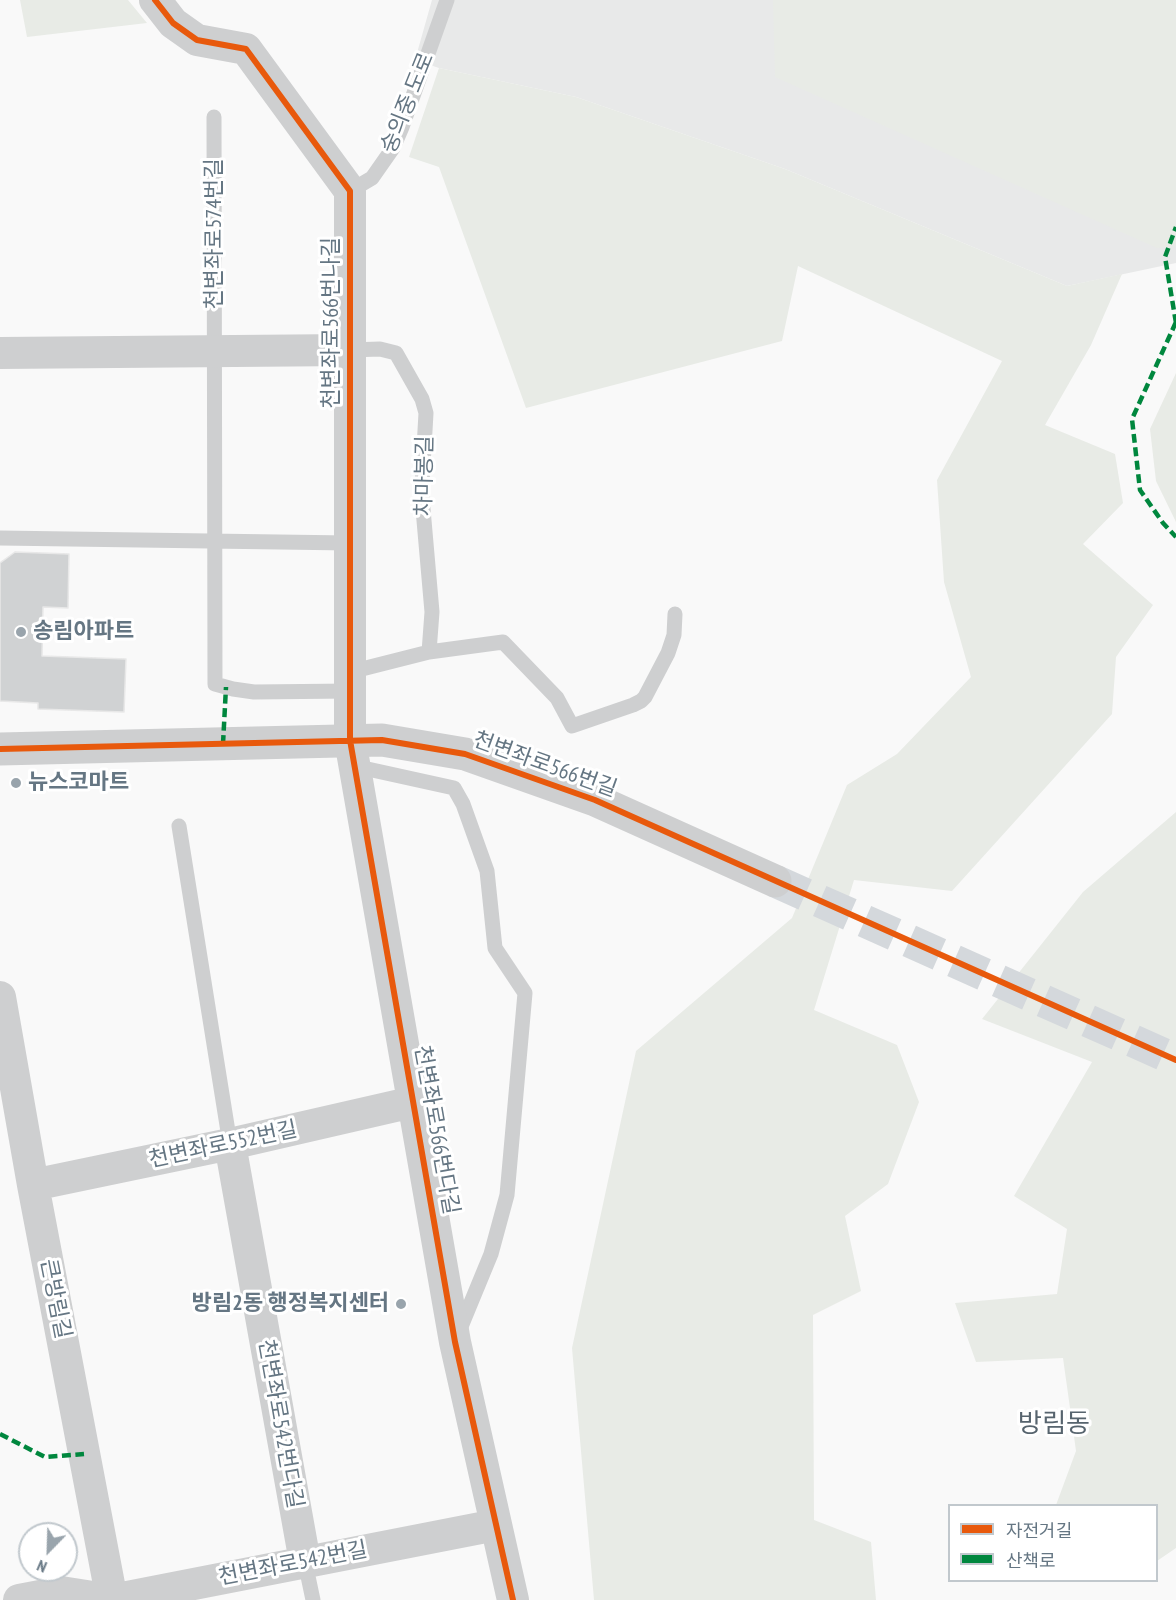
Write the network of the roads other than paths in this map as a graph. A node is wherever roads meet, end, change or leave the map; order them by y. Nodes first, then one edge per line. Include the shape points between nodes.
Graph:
1 (155, 0) edge
2 (447, 0) edge
3 (214, 117) dead end
4 (350, 191) junction
5 (215, 350) junction
6 (350, 350) junction
7 (0, 353) edge
8 (0, 538) edge
9 (214, 540) junction
10 (349, 543) junction
11 (675, 614) dead end
12 (429, 652) junction
13 (350, 681) junction
14 (0, 749) edge
15 (352, 753) junction
16 (179, 826) dead end
17 (775, 881) tunnel mouth
18 (0, 997) edge
19 (413, 1102) junction
20 (230, 1144) junction
21 (33, 1185) junction
22 (455, 1342) junction
23 (496, 1525) junction
24 (305, 1562) junction
25 (19, 1600) edge
26 (112, 1600) edge
27 (313, 1600) edge
28 (513, 1600) edge

1 - 4 street via 173,23 197,40 246,49
2 - 4 lane, 숭의중 도로 via 393,148 372,178
3 - 5 lane, 천변좌로574번길
4 - 6 street, 천변좌로566번나길
5 - 6 street
5 - 7 street
5 - 9 lane, 천변좌로574번길
6 - 10 street, 천변좌로566번나길
6 - 12 lane, 차마봉길 via 396,353 426,413 422,483 432,612
8 - 9 lane
9 - 10 lane
9 - 13 lane, 천변좌로574번길 via 215,684 254,692
10 - 13 street, 천변좌로566번나길
11 - 12 lane via 668,653 641,701 572,726 557,698 502,642
12 - 13 lane
13 - 15 street, 천변좌로566번나길
14 - 15 street, 천변좌로566번길
15 - 17 street, 천변좌로566번길 via 382,740 465,754 595,800
15 - 19 street, 천변좌로566번다길
15 - 22 lane via 454,788 487,871 495,948 525,993 507,1195 491,1254
16 - 20 lane
18 - 21 street, 큰방림길
19 - 20 street, 천변좌로552번길
19 - 22 street, 천변좌로566번다길
20 - 21 street, 천변좌로552번길
20 - 24 street, 천변좌로542번다길
21 - 26 street, 큰방림길
22 - 23 street, 천변좌로566번다길
23 - 24 street, 천변좌로542번길
23 - 28 street, 천변좌로566번다길
24 - 26 street, 천변좌로542번길
24 - 27 lane
25 - 26 street, 천변좌로542번길 via 61,1592

